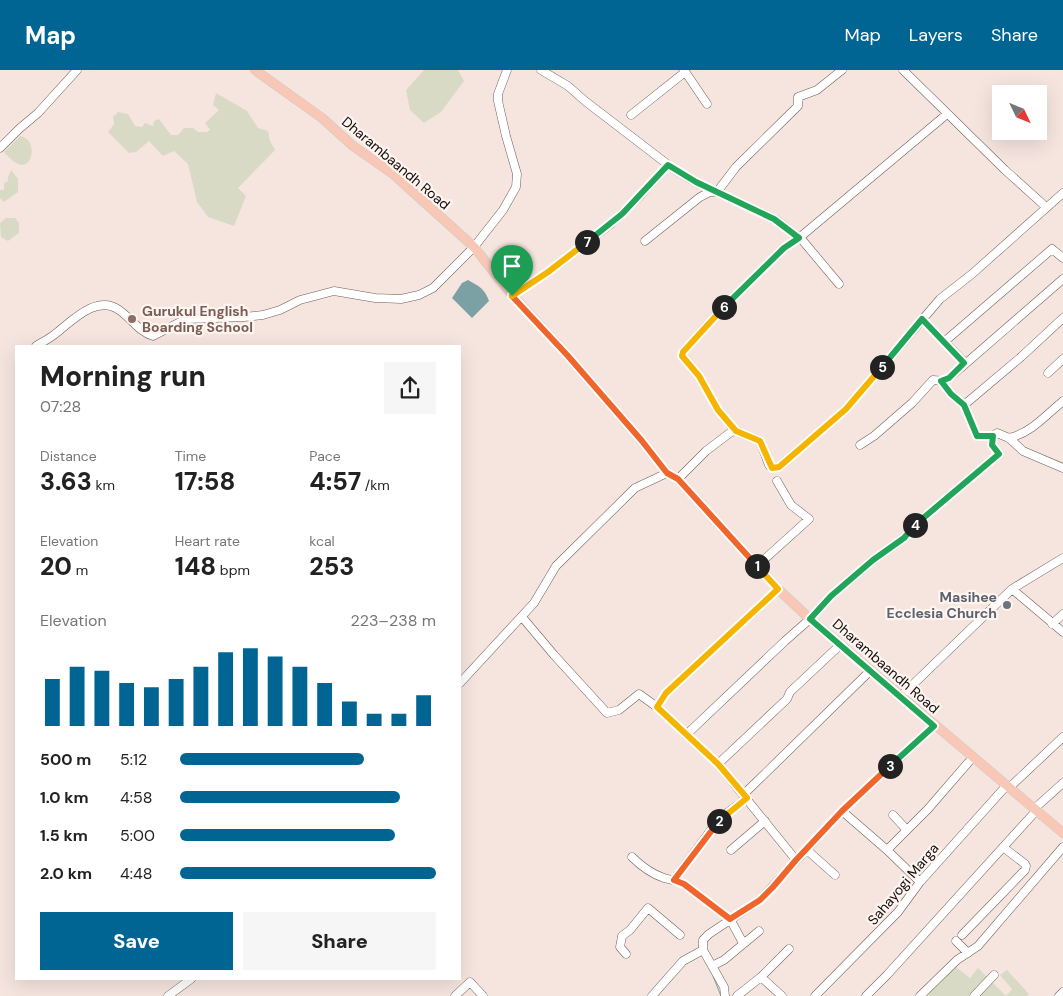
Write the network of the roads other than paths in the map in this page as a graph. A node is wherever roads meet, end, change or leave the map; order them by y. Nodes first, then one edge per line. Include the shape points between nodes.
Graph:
1 (78, 70) edge
2 (255, 70) edge
3 (507, 70) edge
4 (541, 70) edge
5 (842, 70) edge
6 (903, 70) edge
7 (684, 71) edge
8 (707, 104) dead end
9 (947, 114) junction
10 (631, 115) dead end
11 (0, 148) edge
12 (668, 165) junction
13 (717, 192) junction
14 (1063, 193) edge
15 (1046, 207) junction
16 (799, 238) junction
17 (645, 241) dead end
18 (474, 247) junction
19 (1063, 258) edge
20 (1063, 279) edge
21 (839, 284) dead end
22 (512, 296) junction
23 (1063, 318) edge
24 (922, 319) junction
25 (944, 342) junction
26 (38, 345) edge
27 (1063, 359) edge
28 (964, 363) junction
29 (1048, 373) dead end
30 (941, 381) junction
31 (1063, 401) edge
32 (964, 405) junction
33 (736, 431) junction
34 (993, 436) junction
35 (1009, 438) junction
36 (860, 445) dead end
37 (1063, 468) edge
38 (667, 473) junction
39 (678, 479) junction
40 (777, 481) dead end
41 (1063, 558) edge
42 (757, 566) junction
43 (778, 589) junction
44 (1012, 589) junction
45 (1063, 614) edge
46 (522, 617) junction
47 (810, 619) junction
48 (1052, 624) junction
49 (1063, 632) edge
50 (840, 645) junction
51 (870, 671) junction
52 (461, 682) edge
53 (900, 697) junction
54 (657, 707) junction
55 (934, 726) junction
56 (686, 735) junction
57 (1063, 737) edge
58 (973, 757) junction
59 (718, 764) junction
60 (1063, 783) edge
61 (1008, 786) junction
62 (745, 796) junction
63 (1035, 810) junction
64 (842, 811) junction
65 (893, 816) dead end
66 (765, 821) junction
67 (1061, 829) edge
68 (907, 830) junction
69 (1003, 847) junction
70 (1063, 847) edge
71 (731, 850) dead end
72 (807, 850) junction
73 (887, 850) junction
74 (632, 857) dead end
75 (796, 860) junction
76 (835, 875) dead end
77 (674, 880) junction
78 (920, 882) junction
79 (730, 919) junction
80 (759, 931) dead end
81 (680, 935) dead end
82 (962, 935) dead end
83 (956, 941) dead end
84 (743, 943) junction
85 (789, 949) dead end
86 (703, 950) junction
87 (968, 953) junction
88 (626, 954) dead end
89 (712, 966) junction
90 (994, 975) dead end
91 (762, 977) junction
92 (190, 980) edge
93 (1063, 992) edge
94 (168, 996) edge
95 (454, 996) edge
96 (483, 996) edge
97 (652, 996) edge
98 (725, 996) edge
99 (737, 996) edge
100 (782, 996) edge
101 (815, 996) edge
102 (866, 996) edge
103 (920, 996) edge
104 (974, 996) edge
105 (1059, 996) edge

1 - 11 street
2 - 18 main road, Dharambaandh Road via 393,174
3 - 18 street via 498,101 517,174 516,187 503,210
4 - 12 street via 568,86
5 - 13 street via 817,90 798,97 798,106 736,167
6 - 9 street
7 - 8 street
7 - 10 street
9 - 15 street
9 - 16 street
12 - 13 street
12 - 22 street via 612,224
13 - 16 street via 774,219
13 - 17 street via 700,197
14 - 15 street
15 - 24 street via 940,299
16 - 21 street
16 - 33 street via 784,248 732,299 683,352 682,356
18 - 22 main road, Dharambaandh Road
18 - 26 street via 428,292 401,299 334,290 263,315 186,318 153,336 146,334 118,309 102,304 84,312
19 - 25 street via 1052,249
20 - 28 street
22 - 38 main road, Dharambaandh Road via 568,356
23 - 32 street
24 - 25 street
24 - 33 street via 846,409 779,467 772,468 760,441
25 - 28 street
27 - 29 street
28 - 30 street via 949,378
30 - 32 street
30 - 36 street via 933,380 912,403
31 - 35 street via 1029,430
32 - 34 street via 977,436
33 - 39 street via 706,451
34 - 35 street via 997,433
34 - 47 street via 992,445 999,454 911,528 904,538 831,596
35 - 37 street via 1023,451
38 - 39 main road, Dharambaandh Road
38 - 46 street via 634,488 556,566
39 - 42 main road, Dharambaandh Road
40 - 42 street via 791,505 809,519
41 - 44 street
42 - 43 main road, Dharambaandh Road
43 - 47 main road, Dharambaandh Road
43 - 54 street via 666,693
44 - 48 street
44 - 53 street
45 - 48 street
46 - 52 street
46 - 54 street via 608,713 619,710 639,694
47 - 50 main road, Dharambaandh Road
47 - 56 street
48 - 49 street
50 - 51 main road, Dharambaandh Road
50 - 59 street
51 - 53 main road, Dharambaandh Road
51 - 62 street
53 - 55 main road, Dharambaandh Road
54 - 56 street
55 - 58 main road, Dharambaandh Road
55 - 64 street
56 - 59 street
57 - 61 street, Sahayogi Marga
58 - 61 main road, Dharambaandh Road
58 - 68 street
59 - 62 street
60 - 63 street
61 - 63 main road, Dharambaandh Road
61 - 78 street, Sahayogi Marga
62 - 66 street
62 - 77 street via 720,818
63 - 67 main road, Dharambaandh Road
63 - 69 street
64 - 72 street
64 - 73 street
65 - 68 street
66 - 71 street
66 - 75 street
68 - 73 street
69 - 82 street via 1025,864 1025,870
69 - 102 street
70 - 87 street via 978,946
72 - 75 street
72 - 76 street
73 - 78 street
74 - 77 street via 643,868
75 - 79 street via 760,900
77 - 79 street
78 - 101 street, Sahayogi Marga via 898,912
79 - 84 street
79 - 86 street via 703,940
80 - 84 street
81 - 88 street via 648,908 622,936 620,947
83 - 87 street
84 - 89 street
85 - 91 street
86 - 89 street
86 - 97 street via 683,961
87 - 103 street
89 - 98 street via 724,987
90 - 104 street
91 - 99 street
91 - 100 street
92 - 94 street
93 - 105 street
95 - 96 street via 470,982

